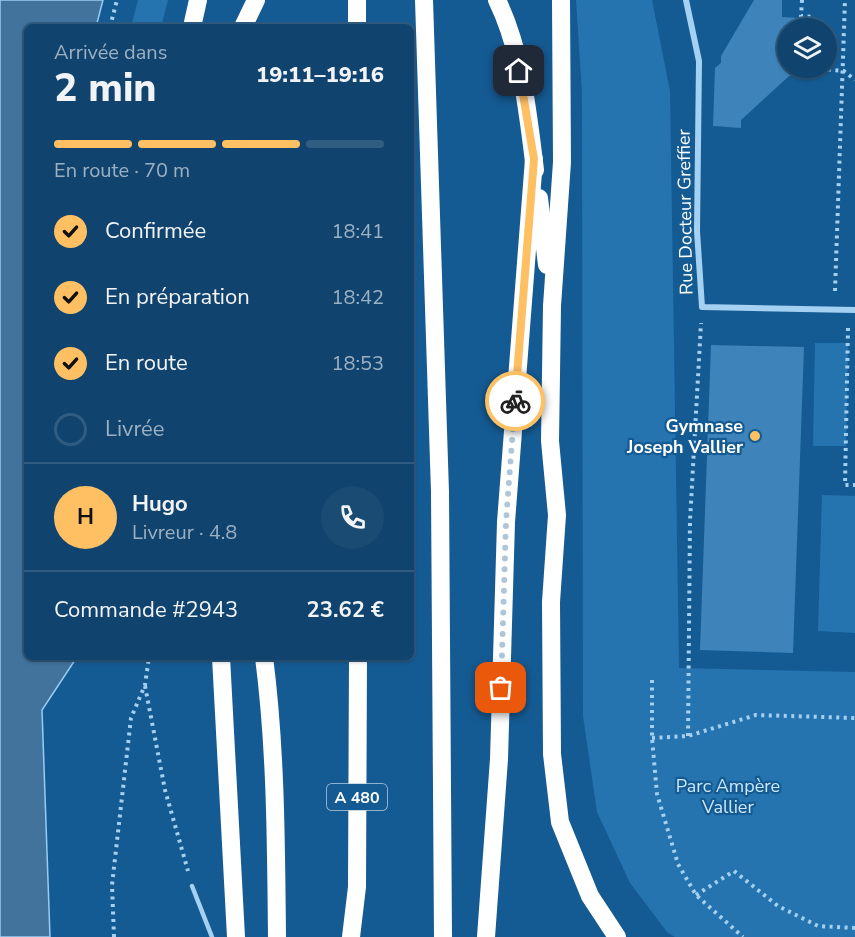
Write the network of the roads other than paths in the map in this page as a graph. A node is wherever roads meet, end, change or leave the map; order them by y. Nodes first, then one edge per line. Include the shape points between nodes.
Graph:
1 (198, 0) edge
2 (256, 0) edge
3 (357, 0) edge
4 (424, 0) edge
5 (497, 0) edge
6 (561, 0) edge
7 (686, 0) edge
8 (193, 24) edge
9 (244, 24) edge
10 (357, 24) edge
11 (534, 159) junction
12 (552, 306) junction
13 (852, 310) edge
14 (221, 660) edge
15 (264, 660) edge
16 (357, 660) edge
17 (192, 886) road end
18 (212, 937) edge
19 (236, 937) edge
20 (277, 937) edge
21 (351, 937) edge
22 (443, 937) edge
23 (486, 937) edge
24 (617, 937) edge

1 - 8 highway
2 - 9 highway
3 - 10 highway
4 - 22 highway via 440,492
5 - 11 highway via 515,49
6 - 12 highway via 562,162
7 - 13 street, Rue Docteur Greffier via 699,61 697,231 702,307
11 - 12 highway
11 - 23 highway via 506,522 499,759
12 - 24 highway via 550,441 557,515 551,602 552,754 560,822 590,896
14 - 19 highway
15 - 20 highway via 276,819
16 - 21 highway, A 480 via 357,887
17 - 18 lane

